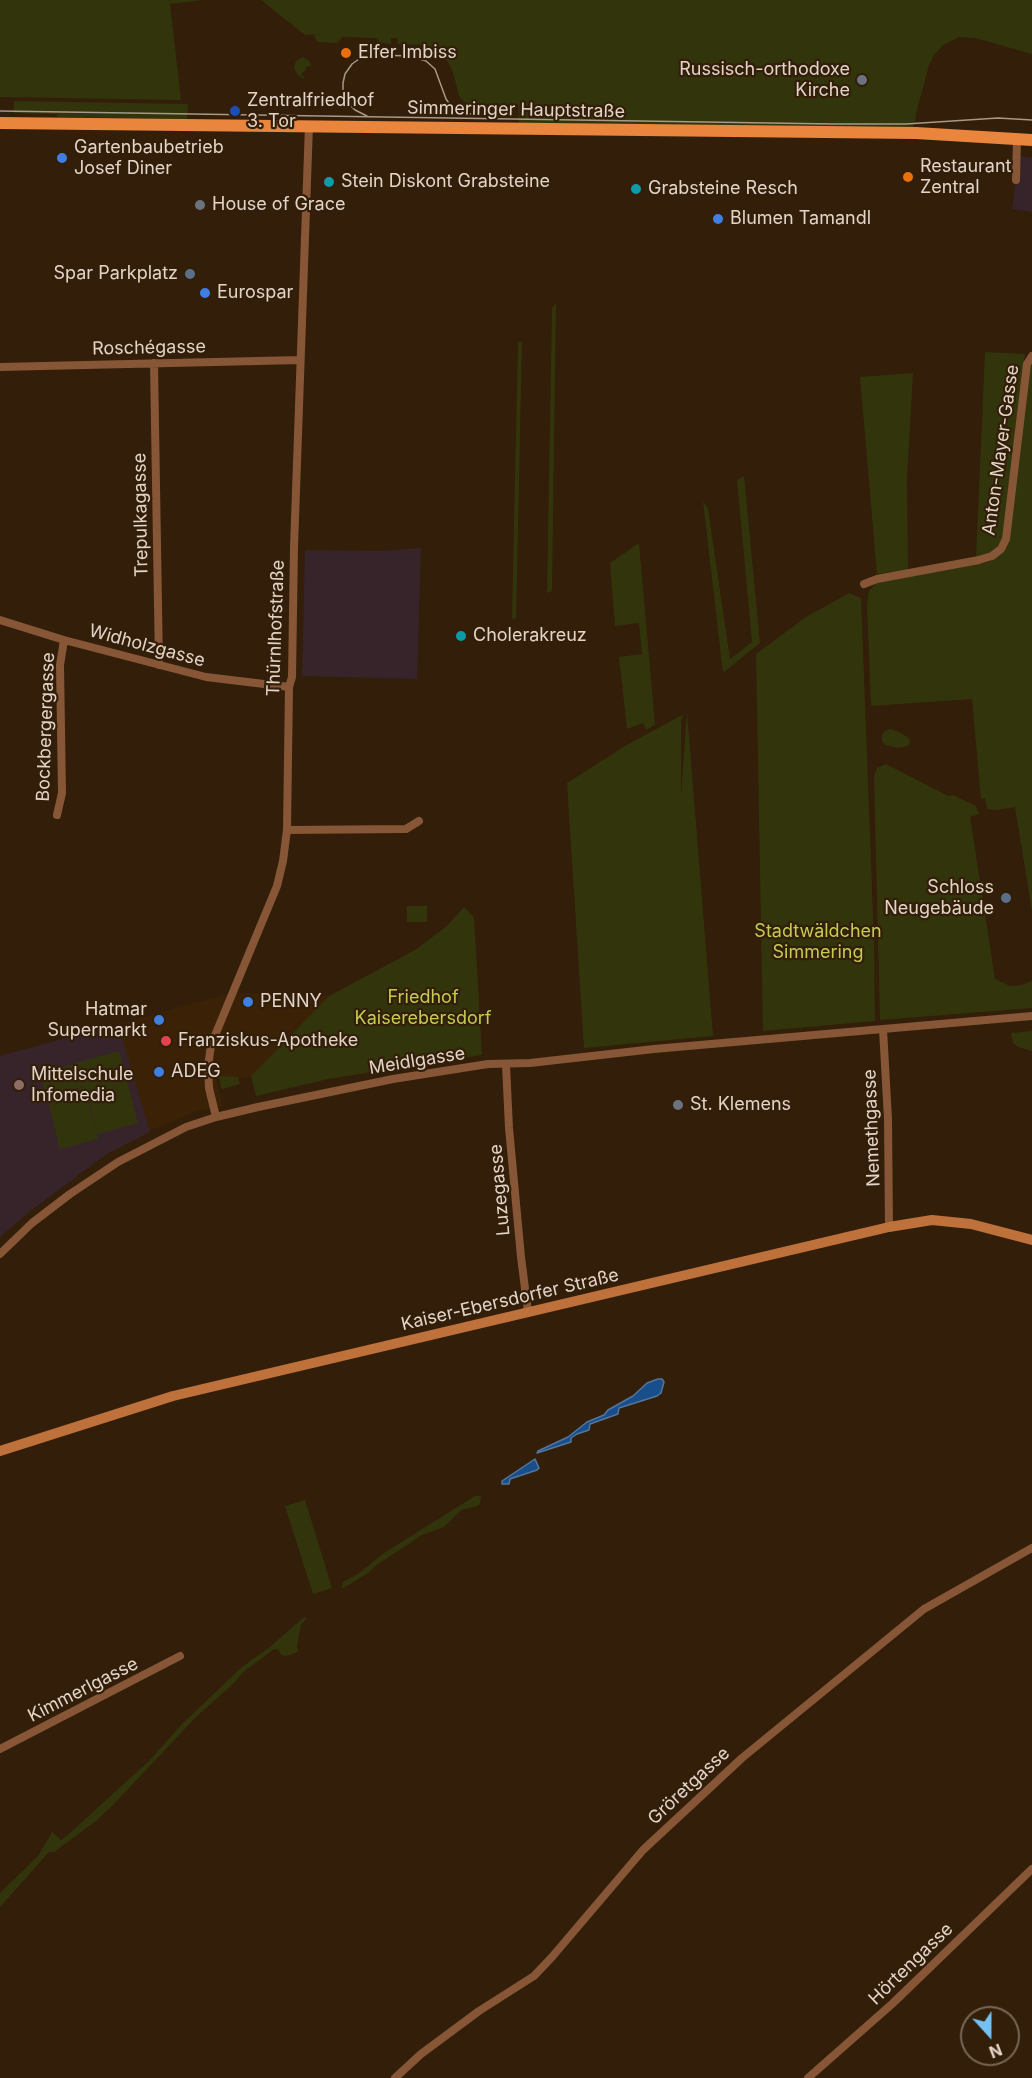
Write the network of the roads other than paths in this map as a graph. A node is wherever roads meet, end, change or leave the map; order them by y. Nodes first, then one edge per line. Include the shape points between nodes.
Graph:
1 (0, 123) edge
2 (309, 125) junction
3 (1017, 138) junction
4 (1032, 140) edge
5 (1016, 180) dead end
6 (1032, 356) edge
7 (300, 360) junction
8 (154, 363) junction
9 (0, 367) edge
10 (864, 585) dead end
11 (0, 620) edge
12 (64, 640) junction
13 (159, 665) junction
14 (289, 687) junction
15 (57, 815) dead end
16 (419, 821) dead end
17 (287, 830) junction
18 (1032, 1016) edge
19 (883, 1029) junction
20 (506, 1065) junction
21 (216, 1117) junction
22 (889, 1227) junction
23 (1032, 1240) edge
24 (0, 1254) edge
25 (528, 1312) junction
26 (0, 1451) edge
27 (1032, 1548) edge
28 (180, 1656) dead end
29 (0, 1749) edge
30 (1032, 1869) edge
31 (395, 2078) edge
32 (808, 2078) edge

1 - 2 main road, Simmeringer Hauptstraße
2 - 3 main road, Simmeringer Hauptstraße via 916,133
2 - 7 street, Thürnlhofstraße
3 - 4 main road, Simmeringer Hauptstraße
3 - 5 street
6 - 10 street, Anton-Mayer-Gasse via 1026,364 1006,538 1001,549 979,560 877,579
7 - 8 street, Roschégasse
7 - 14 street, Thürnlhofstraße
8 - 9 street, Roschégasse
8 - 13 street, Trepulkagasse
11 - 12 street, Widholzgasse
12 - 13 street, Widholzgasse
12 - 15 street, Bockbergergasse via 60,665 62,793
13 - 14 street, Widholzgasse via 206,677
14 - 17 street, Thürnlhofstraße
16 - 17 street via 406,829
17 - 21 street, Thürnlhofstraße via 277,886 211,1045 209,1088
18 - 19 street, Meidlgasse
19 - 20 street, Meidlgasse
19 - 22 street, Nemethgasse
20 - 21 street, Meidlgasse via 393,1079
20 - 25 street, Luzegasse
21 - 24 street, Meidlgasse via 165,1137 118,1162 32,1223
22 - 23 main road, Kaiser-Ebersdorfer Straße via 952,1222
22 - 25 main road, Kaiser-Ebersdorfer Straße
25 - 26 main road, Kaiser-Ebersdorfer Straße via 173,1396
27 - 31 street, Gröretgasse via 924,1609 741,1758 643,1850 534,1976 478,2011
28 - 29 street, Kimmerlgasse
30 - 32 street, Hörtengasse via 892,2004

